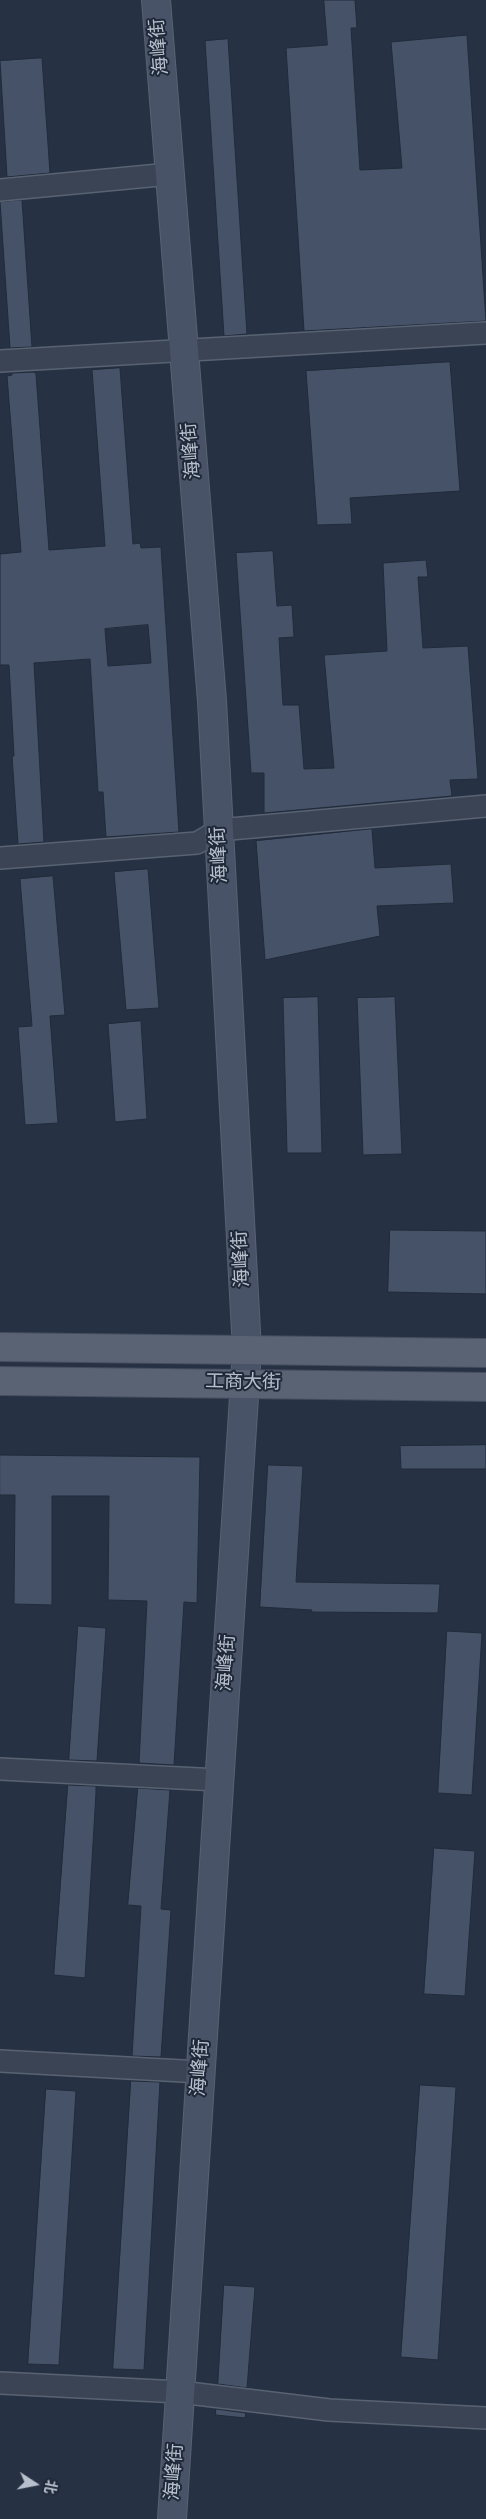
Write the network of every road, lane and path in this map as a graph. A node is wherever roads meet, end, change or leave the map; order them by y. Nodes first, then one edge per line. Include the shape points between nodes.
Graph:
1 (156, 0) edge
2 (170, 174) junction
3 (0, 190) edge
4 (486, 334) edge
5 (184, 351) junction
6 (0, 361) edge
7 (486, 806) edge
8 (218, 830) junction
9 (0, 858) edge
10 (0, 1347) edge
11 (247, 1350) junction
12 (486, 1352) edge
13 (0, 1381) edge
14 (245, 1383) junction
15 (486, 1387) edge
16 (0, 1769) edge
17 (219, 1780) junction
18 (0, 2061) edge
19 (201, 2072) junction
20 (0, 2384) edge
21 (180, 2392) junction
22 (486, 2418) edge
23 (172, 2519) edge

1 - 2 street, 海峰街
2 - 3 street
2 - 5 street, 海峰街
4 - 5 street
5 - 6 street
5 - 8 street, 海峰街 via 212,701
7 - 8 street
8 - 9 street via 196,843
8 - 11 street, 海峰街
10 - 11 main road, 工商大街
11 - 12 main road, 工商大街
11 - 14 street, 海峰街
13 - 14 main road, 工商大街
14 - 15 main road, 工商大街
14 - 17 street, 海峰街
16 - 17 street
17 - 19 street, 海峰街
18 - 19 street
19 - 21 street, 海峰街
20 - 21 street
21 - 22 street via 329,2410
21 - 23 street, 海峰街

